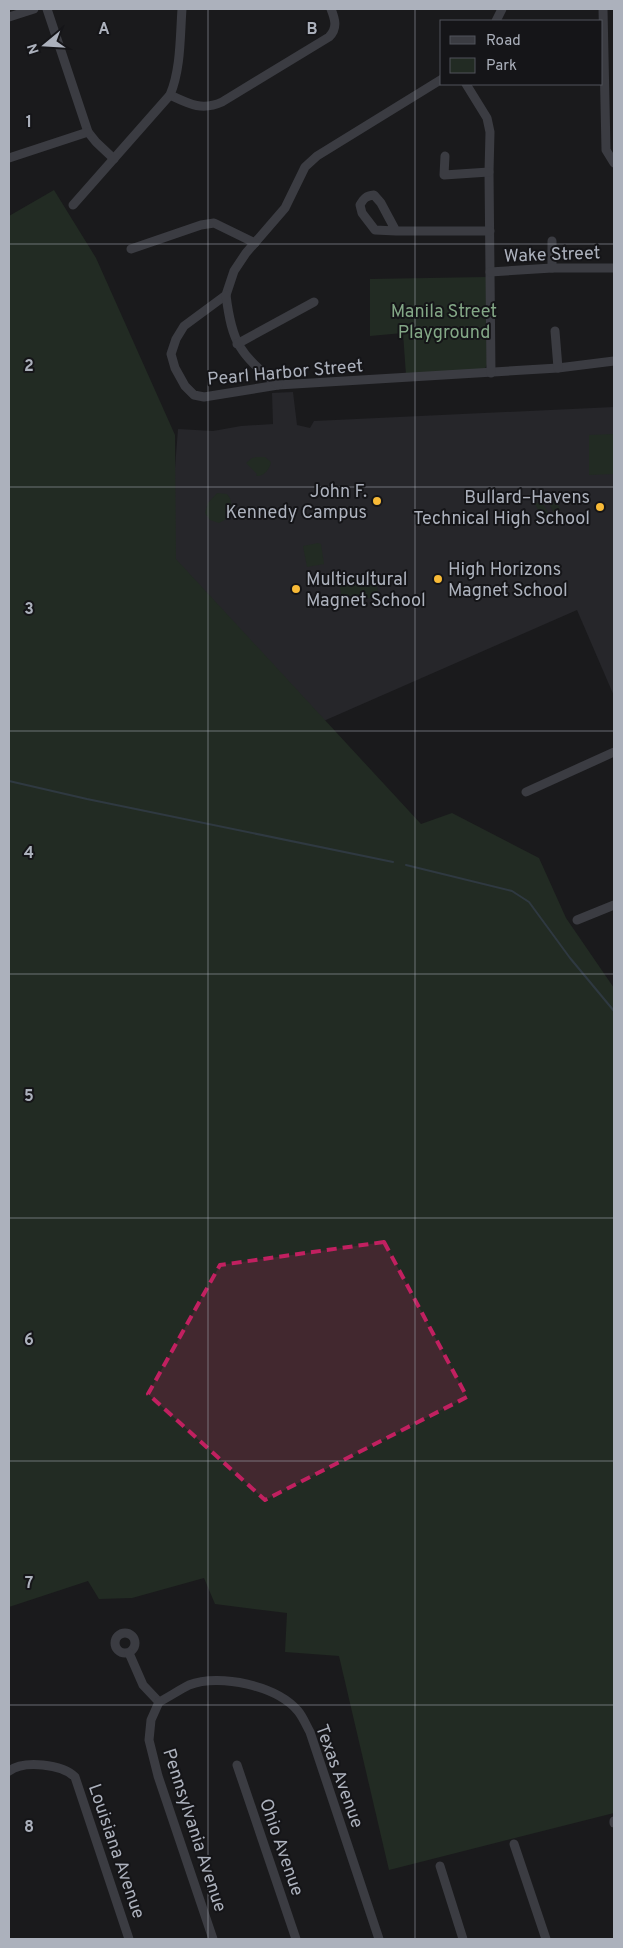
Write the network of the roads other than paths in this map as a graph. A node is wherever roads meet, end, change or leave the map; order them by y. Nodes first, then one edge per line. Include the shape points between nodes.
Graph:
1 (34, 9) edge
2 (46, 9) edge
3 (182, 9) edge
4 (331, 9) edge
5 (603, 9) edge
6 (20, 11) edge
7 (9, 17) edge
8 (440, 80) edge
9 (467, 85) edge
10 (170, 95) junction
11 (88, 132) junction
12 (445, 156) dead end
13 (9, 158) edge
14 (114, 159) junction
15 (614, 163) edge
16 (489, 172) junction
17 (74, 205) dead end
18 (396, 230) junction
19 (490, 231) junction
20 (552, 241) dead end
21 (255, 243) junction
22 (131, 249) dead end
23 (552, 268) junction
24 (614, 268) edge
25 (490, 272) junction
26 (226, 295) junction
27 (314, 302) dead end
28 (555, 331) dead end
29 (237, 344) junction
30 (614, 361) edge
31 (558, 368) junction
32 (492, 373) junction
33 (278, 385) junction
34 (614, 752) edge
35 (526, 792) dead end
36 (614, 905) edge
37 (577, 920) dead end
38 (129, 1653) dead end
39 (159, 1702) junction
40 (237, 1765) dead end
41 (10, 1766) edge
42 (514, 1844) dead end
43 (440, 1866) dead end
44 (129, 1939) edge
45 (213, 1939) edge
46 (296, 1939) edge
47 (379, 1939) edge
48 (463, 1939) edge
49 (546, 1939) edge

1 - 6 street
2 - 11 street
3 - 10 street via 174,86
4 - 10 street via 335,25 329,36 222,102 200,107
5 - 15 street via 606,150
6 - 7 street
8 - 21 street via 304,167 285,208
9 - 16 street via 487,118
10 - 14 street
11 - 13 street
11 - 14 street
12 - 16 street via 444,175
14 - 17 street
16 - 19 street
18 - 18 street via 381,203 374,196 367,196 360,205 375,230
18 - 19 street
19 - 25 street
20 - 23 street
21 - 22 street via 214,223
21 - 26 street via 234,271
23 - 24 street, Wake Street
23 - 25 street, Wake Street
25 - 32 street
26 - 29 street via 229,323
26 - 33 street, Pearl Harbor Street via 184,326 176,339 171,354 185,386 194,395 204,397
27 - 29 street
28 - 31 street
29 - 33 street via 256,367
30 - 31 street, Pearl Harbor Street
31 - 32 street, Pearl Harbor Street
32 - 33 street, Pearl Harbor Street
34 - 35 street
36 - 37 street
38 - 39 street via 143,1685
39 - 45 street, Pennsylvania Avenue via 151,1720 149,1740
39 - 47 street, Texas Avenue via 190,1685 222,1680 253,1684 282,1698 298,1711 310,1732
40 - 46 street, Ohio Avenue
41 - 44 street, Louisiana Avenue via 53,1767 70,1772 75,1778
42 - 49 street
43 - 48 street

